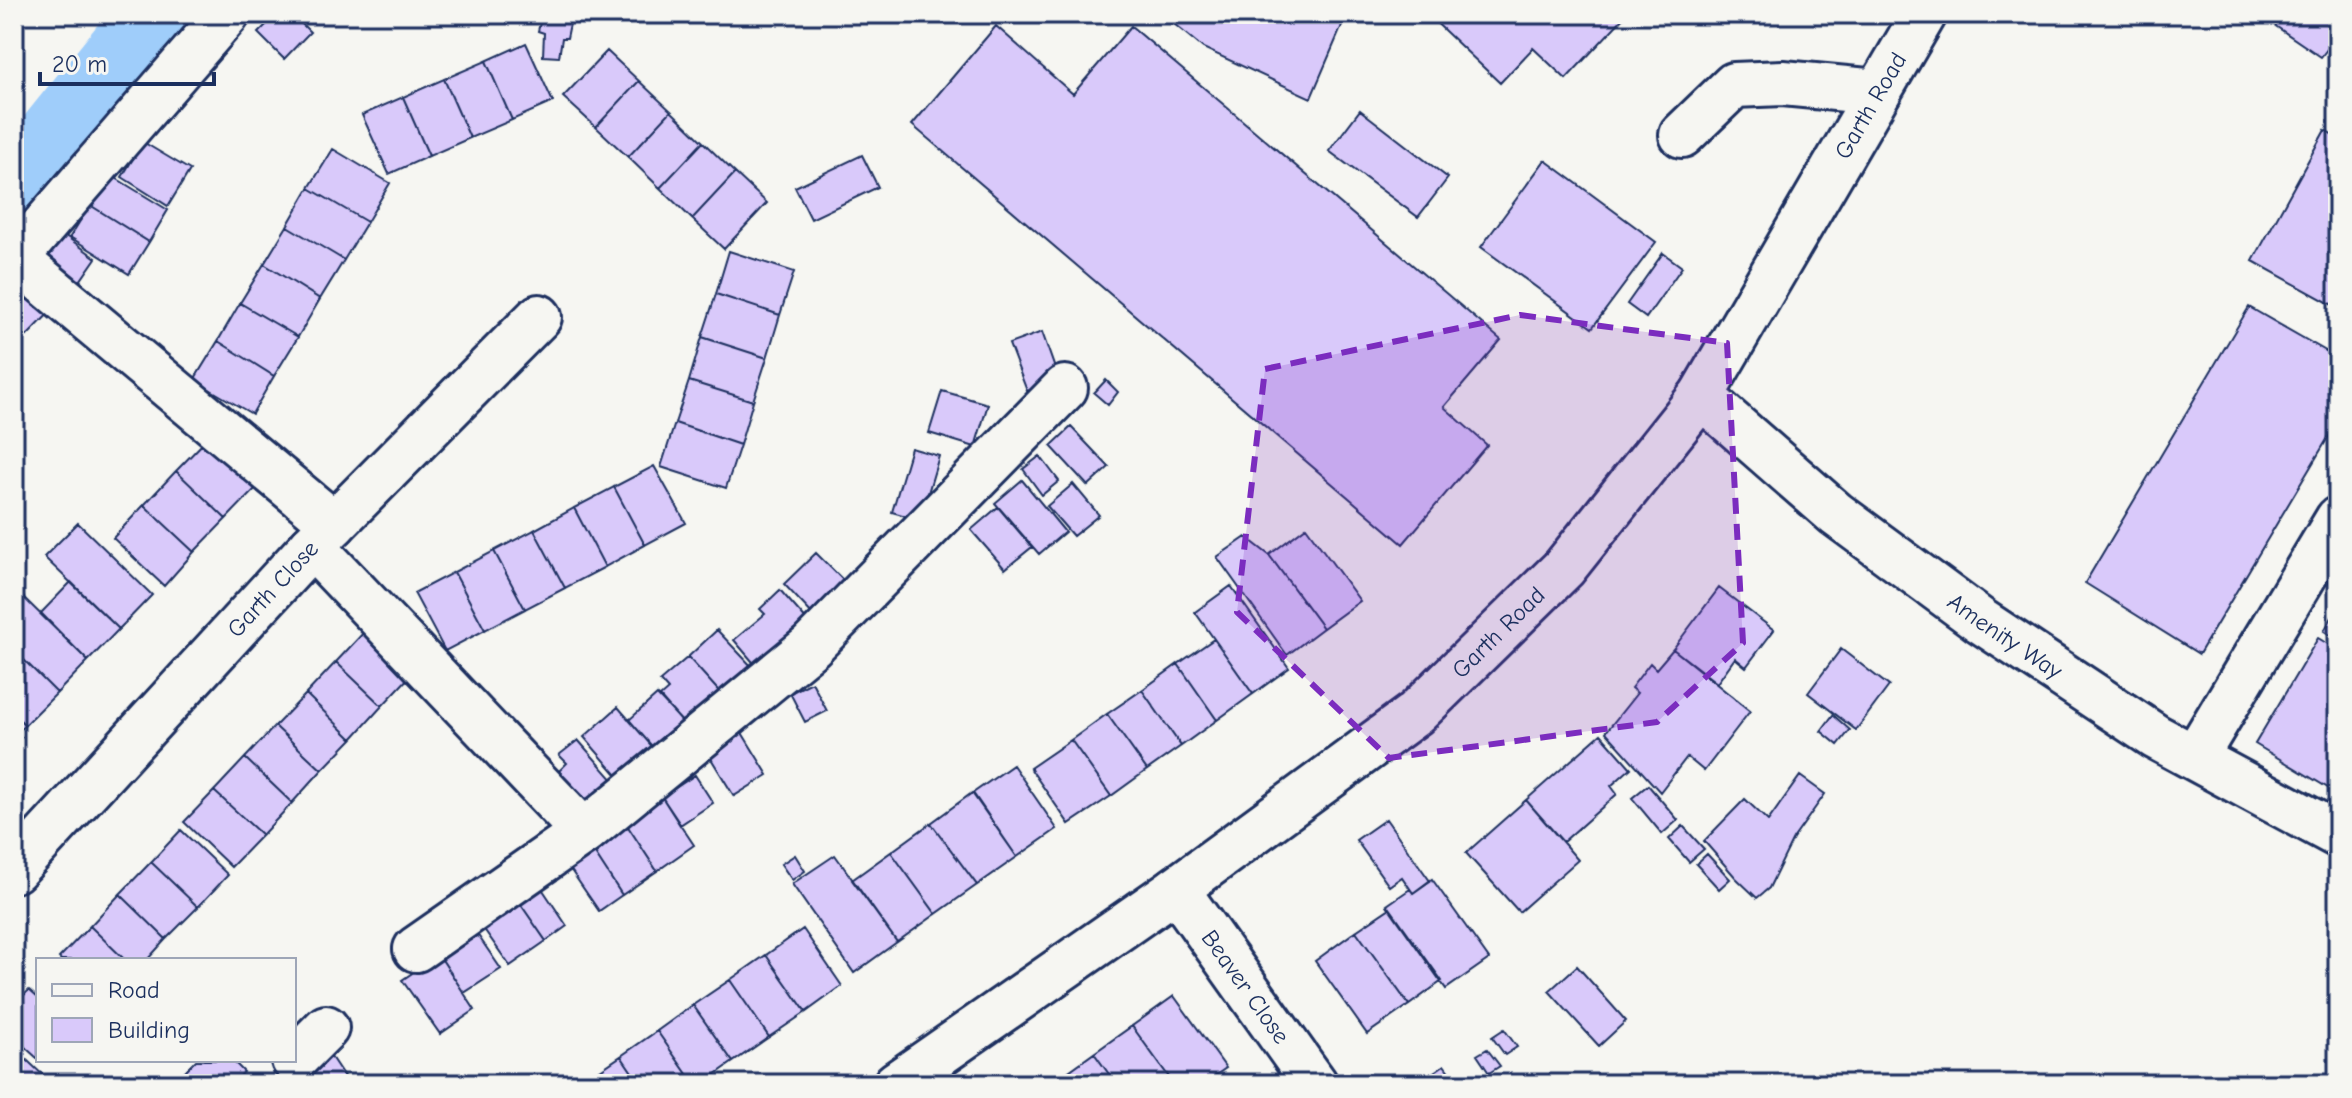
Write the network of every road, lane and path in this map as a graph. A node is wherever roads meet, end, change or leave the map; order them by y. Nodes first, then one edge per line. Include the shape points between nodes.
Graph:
1 (227, 14) edge
2 (1909, 21) edge
3 (1878, 92) junction
4 (1682, 135) dead end
5 (15, 260) edge
6 (539, 317) dead end
7 (1065, 388) dead end
8 (1701, 396) junction
9 (2338, 519) edge
10 (323, 535) junction
11 (2195, 757) junction
12 (584, 832) junction
13 (2338, 835) edge
14 (14, 870) edge
15 (1176, 889) junction
16 (416, 949) dead end
17 (326, 1028) dead end
18 (296, 1058) edge
19 (292, 1062) edge
20 (269, 1084) edge
21 (896, 1084) edge
22 (1315, 1084) edge

1 - 5 street
2 - 3 street, Garth Road
3 - 4 street via 1783,83 1734,85
3 - 8 street, Garth Road
5 - 10 street
6 - 10 street, Garth Close
7 - 12 street via 811,646
8 - 11 street, Amenity Way via 1836,514 1981,621 2156,737
8 - 15 street, Garth Road via 1564,568 1416,713
9 - 11 street
10 - 12 street
10 - 14 street, Garth Close
11 - 13 street, Amenity Way
12 - 16 street
15 - 21 street, Garth Road
15 - 22 street, Beaver Close
17 - 18 street
19 - 20 street

